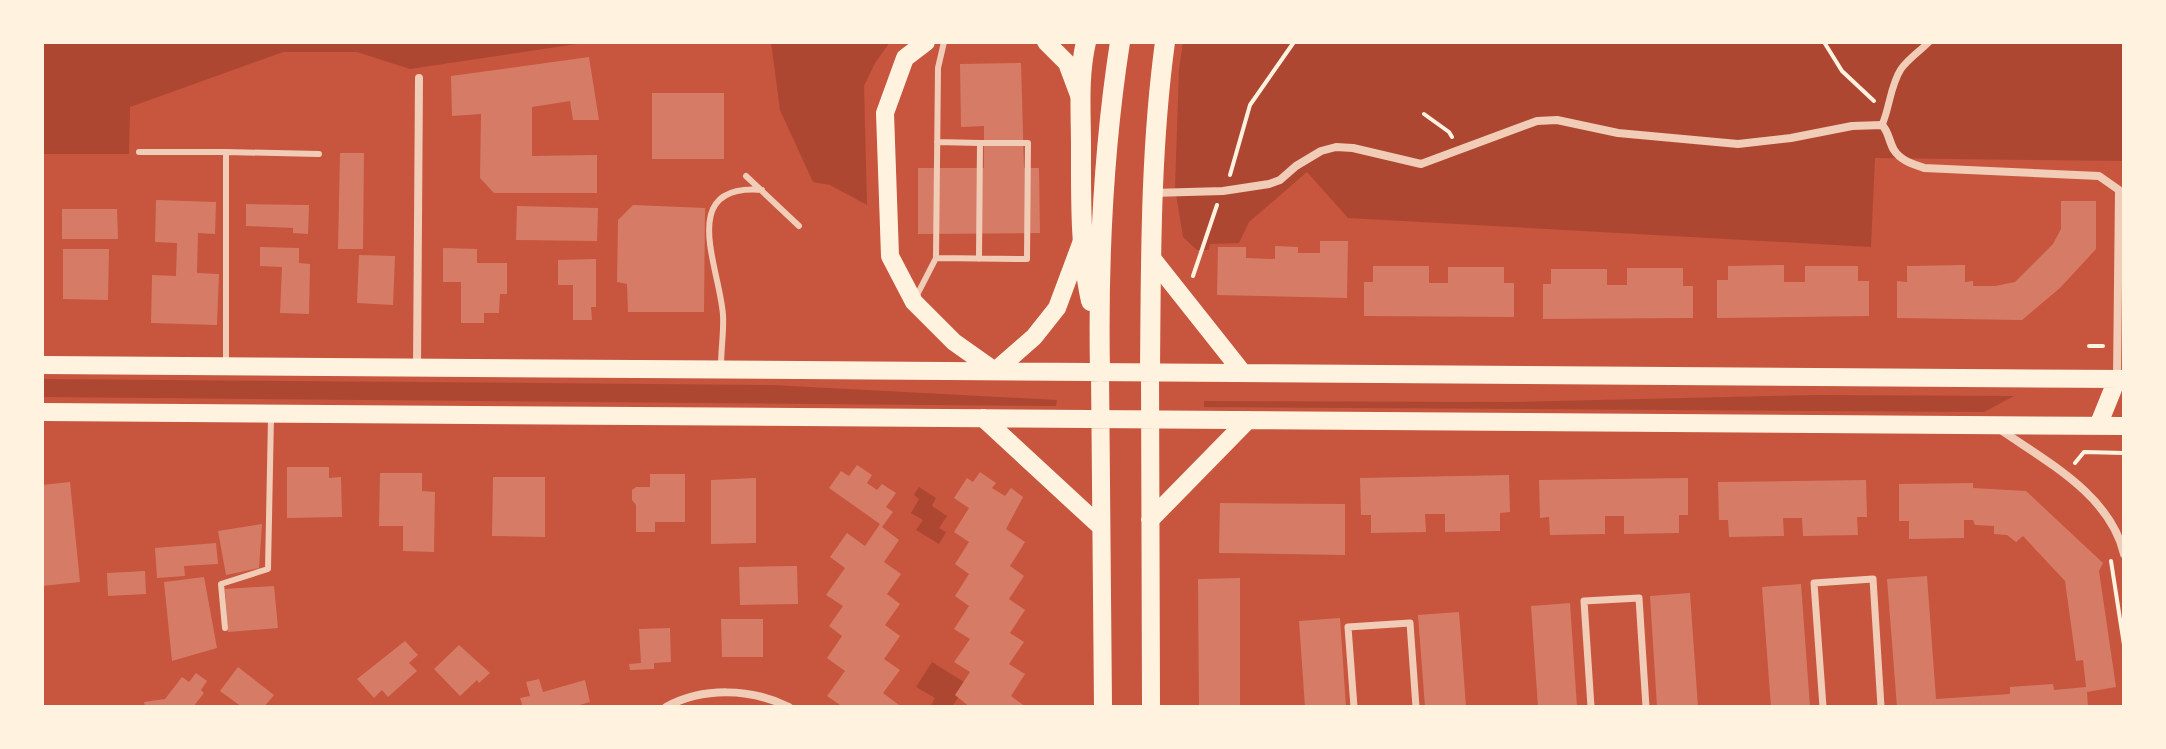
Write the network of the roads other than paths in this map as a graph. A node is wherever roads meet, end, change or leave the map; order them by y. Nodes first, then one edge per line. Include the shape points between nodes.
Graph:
1 (926, 42) edge
2 (944, 42) edge
3 (1046, 42) edge
4 (1086, 42) edge
5 (1120, 42) edge
6 (1165, 42) edge
7 (1929, 42) edge
8 (419, 78) dead end
9 (1079, 95) junction
10 (1882, 125) junction
11 (937, 142) junction
12 (980, 143) junction
13 (139, 152) dead end
14 (226, 152) junction
15 (319, 154) dead end
16 (746, 176) dead end
17 (762, 190) junction
18 (1151, 193) junction
19 (799, 226) dead end
20 (1082, 241) junction
21 (1151, 257) junction
22 (936, 258) junction
23 (979, 259) junction
24 (914, 302) junction
25 (1098, 316) junction
26 (42, 365) edge
27 (226, 366) junction
28 (417, 367) junction
29 (720, 369) junction
30 (995, 371) junction
31 (1100, 372) junction
32 (1150, 372) junction
33 (1243, 373) junction
34 (2120, 379) edge
35 (42, 412) edge
36 (271, 413) junction
37 (983, 418) junction
38 (1100, 419) junction
39 (1150, 419) junction
40 (1248, 420) junction
41 (1994, 425) junction
42 (2098, 426) junction
43 (2124, 426) edge
44 (1150, 520) junction
45 (1101, 527) junction
46 (2124, 554) edge
47 (215, 574) dead end
48 (221, 584) junction
49 (225, 628) dead end
50 (666, 707) edge
51 (789, 707) edge
52 (1103, 707) edge
53 (1151, 707) edge
54 (1354, 707) edge
55 (1416, 707) edge
56 (1591, 707) edge
57 (1646, 707) edge
58 (1823, 707) edge
59 (1881, 707) edge

1 - 24 main road via 905,58 885,113 890,256
2 - 11 lane via 938,68
3 - 9 main road via 1067,63
4 - 9 highway
5 - 25 highway via 1105,166
6 - 18 highway
7 - 10 street via 1901,69
8 - 28 street
9 - 20 highway
10 - 18 street via 1738,144 1537,121 1421,164 1336,147 1321,151 1280,180 1223,191
10 - 34 street via 1895,152 1924,168 2099,176 2119,190
11 - 12 lane
11 - 22 lane
12 - 23 lane
12 - 23 lane via 1028,143 1027,259
13 - 14 lane
14 - 15 lane
14 - 27 lane
16 - 17 lane
17 - 19 lane
17 - 29 lane via 726,193 713,205 711,262 723,314
18 - 21 highway
20 - 25 highway
20 - 30 main road via 1057,308
21 - 32 highway
21 - 33 main road
22 - 23 lane
22 - 24 lane
24 - 30 main road via 954,342
25 - 31 highway
26 - 27 main road
27 - 28 main road
28 - 29 main road
29 - 30 main road
30 - 31 main road
31 - 32 main road
31 - 38 main road
32 - 33 main road
32 - 39 main road
33 - 34 main road
34 - 42 main road
35 - 36 main road
36 - 37 main road
36 - 48 lane via 268,569
37 - 38 main road
37 - 45 main road
38 - 39 main road
38 - 45 main road
39 - 40 main road
39 - 44 main road
40 - 41 main road
40 - 44 main road
41 - 42 main road
41 - 46 street via 2065,474 2100,507 2119,534
42 - 43 main road
44 - 53 main road
45 - 52 main road
47 - 48 lane
48 - 49 lane
50 - 51 street via 706,693 732,692
54 - 55 street via 1348,627 1410,623
56 - 57 street via 1584,601 1639,598
58 - 59 street via 1814,583 1873,579

